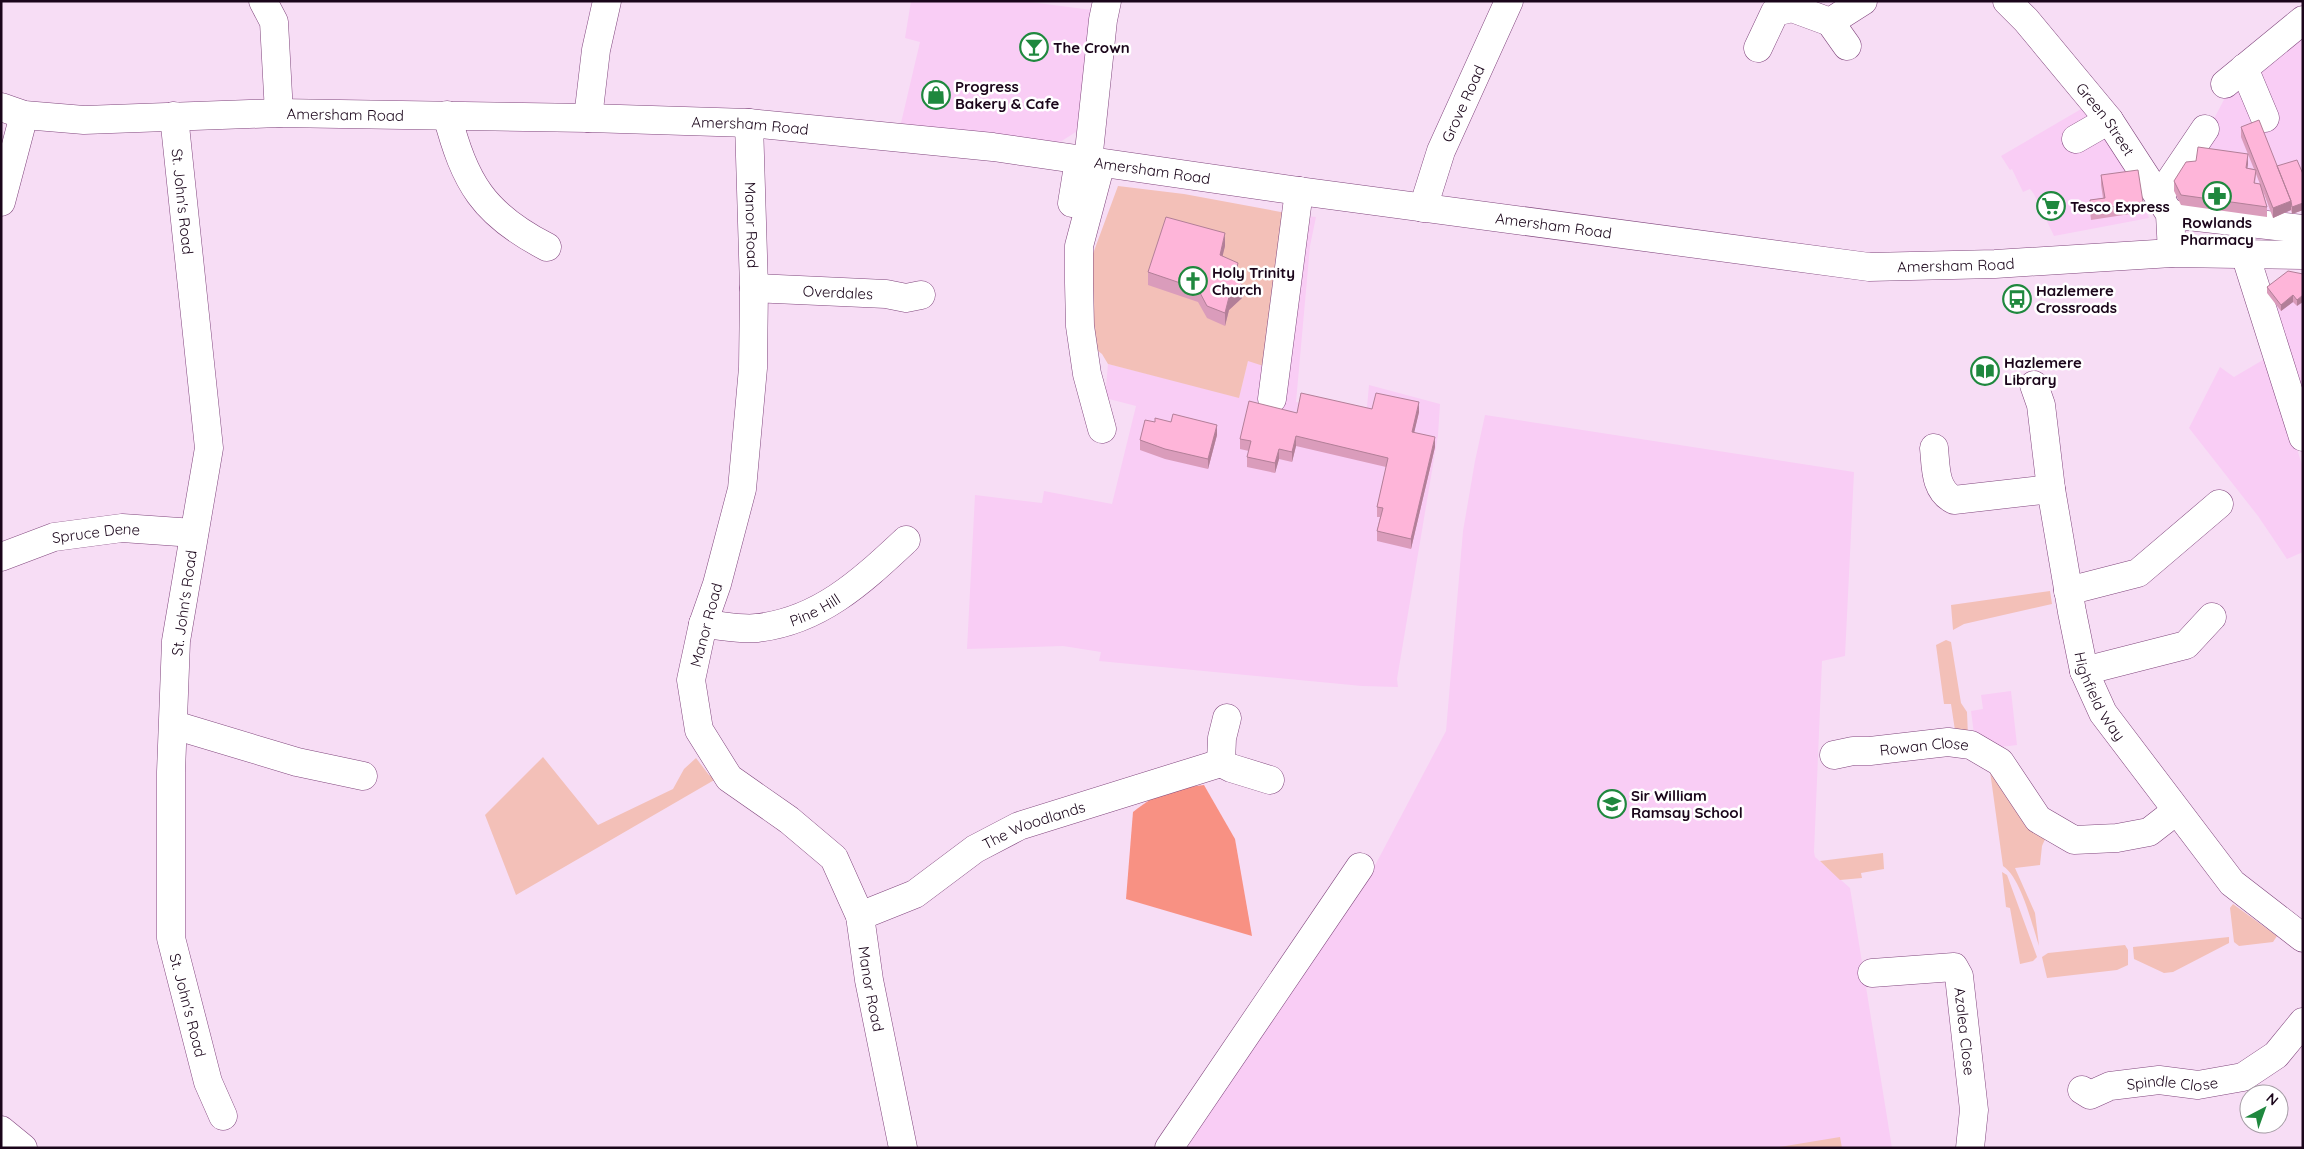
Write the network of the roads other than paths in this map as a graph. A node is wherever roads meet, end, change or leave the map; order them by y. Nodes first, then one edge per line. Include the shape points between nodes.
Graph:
1 (263, 1) edge
2 (608, 1) edge
3 (1107, 1) edge
4 (1509, 1) edge
5 (1863, 1) edge
6 (2007, 1) edge
7 (2303, 20) edge
8 (1830, 22) junction
9 (1846, 46) dead end
10 (1758, 48) dead end
11 (13, 111) edge
12 (279, 113) junction
13 (447, 115) junction
14 (174, 116) junction
15 (588, 118) junction
16 (2256, 118) dead end
17 (2109, 120) junction
18 (749, 124) junction
19 (2205, 129) dead end
20 (2076, 139) dead end
21 (1089, 161) junction
22 (1299, 191) junction
23 (1, 202) edge
24 (1072, 202) dead end
25 (2164, 205) junction
26 (1423, 208) junction
27 (2303, 229) edge
28 (547, 247) dead end
29 (2172, 253) junction
30 (2245, 254) junction
31 (2303, 255) edge
32 (754, 288) junction
33 (921, 295) dead end
34 (2034, 385) dead end
35 (1272, 399) dead end
36 (1102, 429) dead end
37 (2303, 437) edge
38 (1934, 448) dead end
39 (2051, 489) junction
40 (2219, 504) dead end
41 (194, 533) junction
42 (906, 540) dead end
43 (1, 557) edge
44 (2068, 591) junction
45 (2212, 616) dead end
46 (703, 624) junction
47 (2084, 671) junction
48 (1227, 718) dead end
49 (174, 725) junction
50 (1834, 755) dead end
51 (1221, 763) junction
52 (363, 776) dead end
53 (1270, 780) dead end
54 (2176, 811) junction
55 (1360, 868) dead end
56 (860, 916) junction
57 (2303, 938) edge
58 (1872, 973) dead end
59 (2303, 1022) edge
60 (2082, 1090) dead end
61 (223, 1116) dead end
62 (1, 1130) edge
63 (23, 1148) edge
64 (903, 1148) edge
65 (1169, 1148) edge
66 (1970, 1148) edge

1 - 12 street via 274,22
2 - 15 street via 596,50
3 - 21 street
4 - 26 street, Grove Road via 1441,151
5 - 8 street
6 - 17 street, Green Street
7 - 16 street via 2233,78
8 - 9 street
8 - 10 street via 1792,8 1775,12
11 - 14 street, Amersham Road via 84,120
11 - 23 street
12 - 13 street, Amersham Road
12 - 14 street, Amersham Road
13 - 15 street, Amersham Road
13 - 28 street via 456,147 478,195 503,219
14 - 41 street, St. John's Road via 208,448
15 - 18 street, Amersham Road
17 - 20 street
17 - 25 street, Green Street
18 - 21 street, Amersham Road via 993,147
18 - 32 street, Manor Road
19 - 25 street
21 - 22 street, Amersham Road
21 - 24 street
21 - 36 street via 1079,246 1080,326 1087,374
22 - 26 street, Amersham Road
22 - 35 street
25 - 27 street
25 - 29 street
26 - 29 street, Amersham Road via 1869,267 1995,264
29 - 30 street, Amersham Road
30 - 31 street, Amersham Road
30 - 37 street
32 - 33 street, Overdales via 886,294 906,298
32 - 46 street, Manor Road via 753,368 742,489
34 - 39 street, Highfield Way via 2041,405
38 - 39 street via 1938,483 1954,500
39 - 44 street, Highfield Way
40 - 44 street via 2138,573
41 - 43 street, Spruce Dene via 122,528 54,537
41 - 49 street, St. John's Road via 176,641
42 - 46 street, Pine Hill via 857,586 809,615 756,628
44 - 47 street, Highfield Way
45 - 47 street via 2186,645
46 - 56 street, Manor Road via 691,680 699,730 729,778 789,820 834,858
47 - 54 street, Highfield Way via 2103,713
48 - 51 street
49 - 52 street via 297,762
49 - 61 street, St. John's Road via 171,772 172,938 208,1082
50 - 54 street, Rowan Close via 1853,750 1948,742 1971,745 2000,762 2038,819 2074,840 2117,838 2149,832
51 - 53 street
51 - 56 street, The Woodlands via 1019,826 974,849 915,894
54 - 57 street, Highfield Way via 2232,883
55 - 65 street
56 - 64 street, Manor Road via 869,980
58 - 66 street, Azalea Close via 1954,967 1959,976 1974,1110
59 - 60 street, Spindle Close via 2276,1055 2242,1077 2198,1084 2159,1080 2110,1086 2090,1095
62 - 63 street

